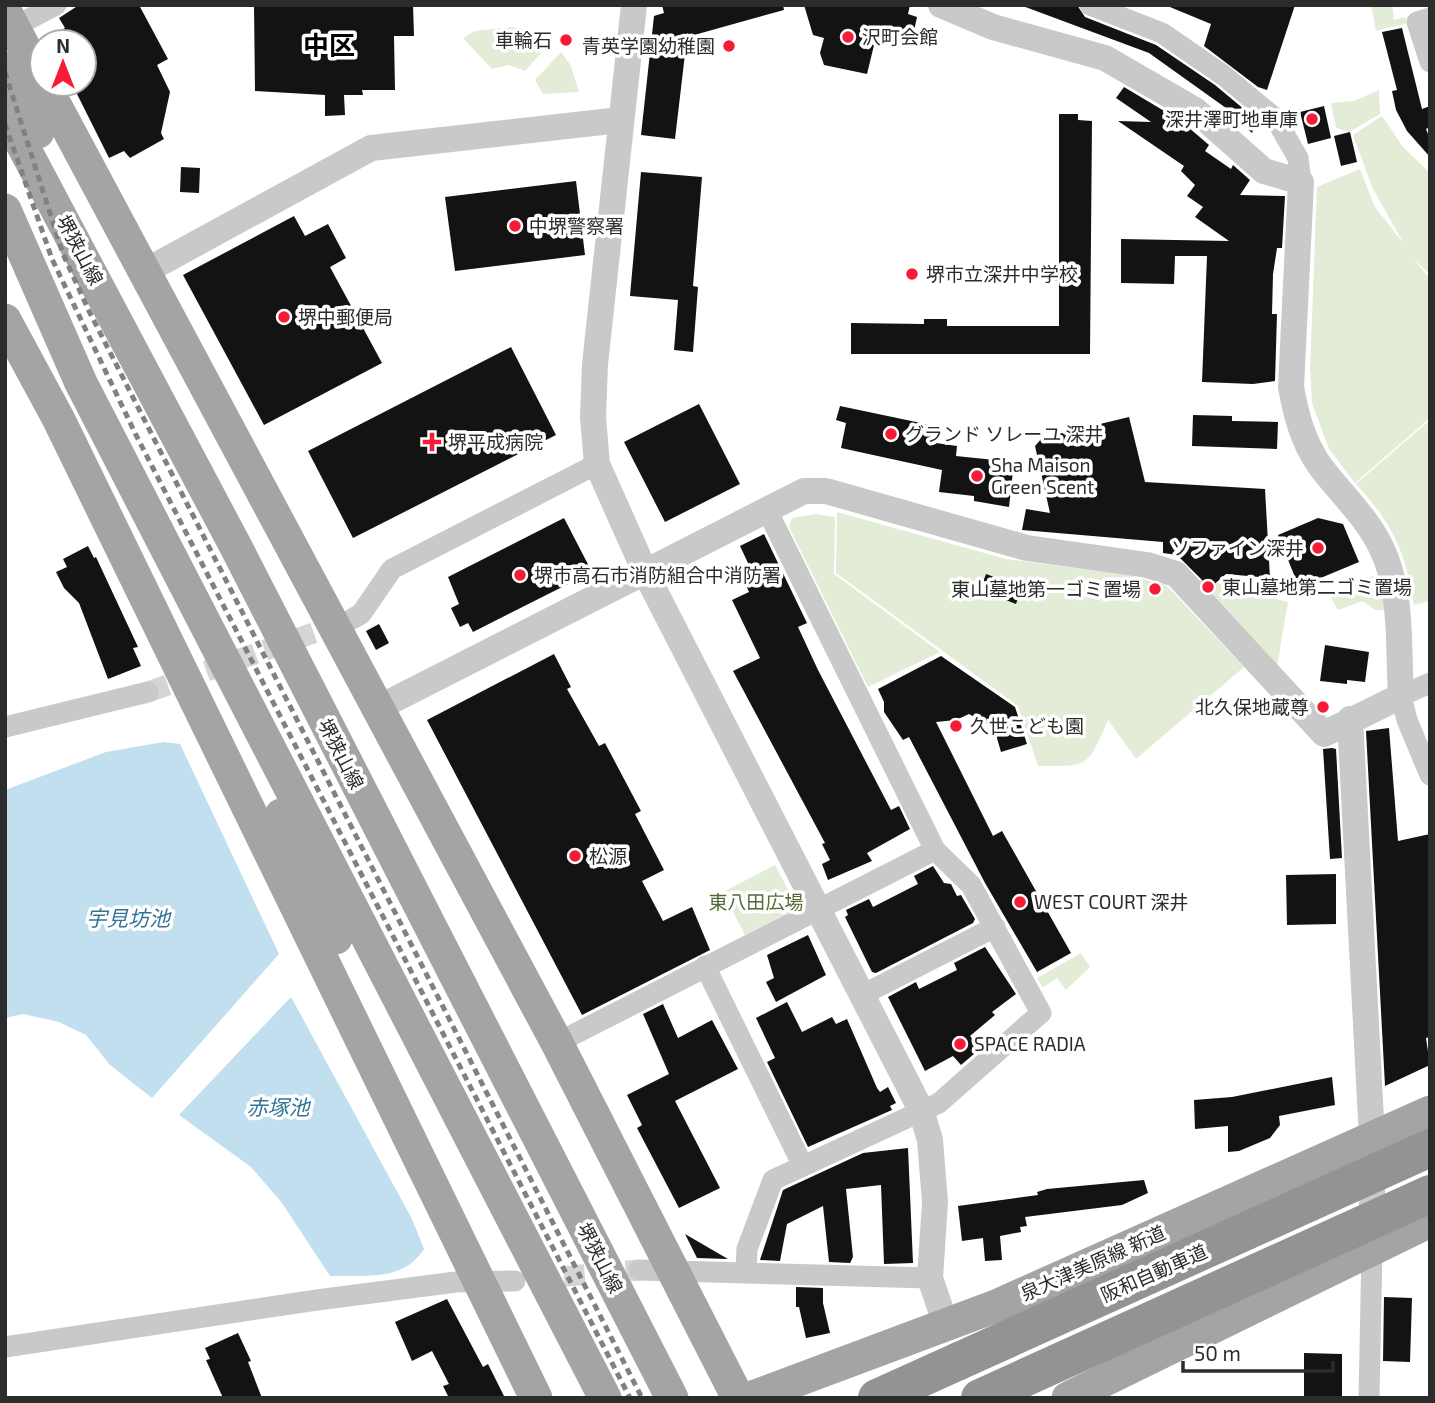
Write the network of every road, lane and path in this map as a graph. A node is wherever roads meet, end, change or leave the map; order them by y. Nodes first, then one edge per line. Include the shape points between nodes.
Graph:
1 (634, 5) edge
2 (941, 5) edge
3 (1090, 5) edge
4 (50, 7) edge
5 (10, 19) edge
6 (1430, 19) edge
7 (28, 53) edge
8 (1430, 62) edge
9 (5, 68) edge
10 (51, 98) edge
11 (5, 112) edge
12 (620, 120) junction
13 (1301, 182) junction
14 (5, 210) edge
15 (5, 255) edge
16 (142, 273) junction
17 (5, 320) edge
18 (80, 383) junction
19 (175, 432) junction
20 (597, 464) junction
21 (767, 510) junction
22 (646, 574) junction
23 (181, 576) junction
24 (352, 619) tunnel mouth
25 (1430, 683) edge
26 (148, 692) tunnel mouth
27 (1401, 696) junction
28 (378, 708) junction
29 (1350, 719) junction
30 (5, 727) edge
31 (1430, 775) edge
32 (935, 850) junction
33 (817, 909) junction
34 (995, 927) junction
35 (705, 966) junction
36 (862, 995) junction
37 (557, 1043) junction
38 (921, 1110) junction
39 (1430, 1112) edge
40 (1372, 1139) junction
41 (1430, 1148) edge
42 (803, 1166) junction
43 (1430, 1194) edge
44 (1430, 1222) edge
45 (1371, 1249) junction
46 (639, 1270) tunnel mouth
47 (674, 1270) junction
48 (746, 1272) junction
49 (930, 1278) junction
50 (515, 1281) tunnel mouth
51 (481, 1282) junction
52 (946, 1325) junction
53 (5, 1347) edge
54 (666, 1387) edge
55 (536, 1398) edge
56 (606, 1398) edge
57 (738, 1398) edge
58 (750, 1398) edge
59 (877, 1398) edge
60 (980, 1398) edge
61 (1068, 1398) edge
62 (1369, 1398) edge

1 - 12 street
2 - 13 street via 993,27 1105,58 1195,110 1264,171
3 - 13 street via 1162,33 1275,118 1298,158
4 - 5 street
5 - 7 main road
6 - 8 street via 1417,22
9 - 19 main road via 104,271
10 - 16 main road
11 - 19 main road, 堺狭山線
12 - 16 street via 371,148
12 - 20 street via 596,364 593,418
13 - 27 street via 1291,387 1295,413 1320,466 1362,514 1390,568
14 - 18 main road
15 - 18 main road
16 - 28 main road
17 - 51 main road via 59,421
18 - 23 main road
19 - 54 main road, 堺狭山線
20 - 22 street
20 - 24 street via 392,569 361,614
21 - 22 street
21 - 29 street via 804,491 826,491 1027,548 1147,565 1176,574 1324,734
21 - 32 street
22 - 28 street
22 - 33 street
23 - 51 main road via 242,728 392,1061
23 - 56 main road
25 - 27 street
26 - 30 street
27 - 29 street
27 - 31 street
28 - 37 main road
29 - 40 street
32 - 33 street
32 - 34 street via 971,885
33 - 35 street
33 - 36 street
34 - 36 street
34 - 38 street via 1041,1013 939,1103
35 - 37 street
35 - 42 street
36 - 38 street
37 - 47 main road
38 - 42 street
38 - 49 street via 930,1140 935,1202
39 - 40 main road, 泉大津美原線 新道
40 - 45 street
40 - 52 main road, 泉大津美原線 新道
41 - 59 highway, 阪和自動車道, bridge
42 - 48 street via 773,1180 747,1249
43 - 60 highway, bridge
44 - 45 main road
45 - 61 main road
45 - 62 street
46 - 47 street
47 - 48 street
47 - 57 main road
48 - 49 street
49 - 52 street
50 - 51 street
51 - 53 street via 317,1300
51 - 55 main road
52 - 58 main road, 泉大津美原線 新道

